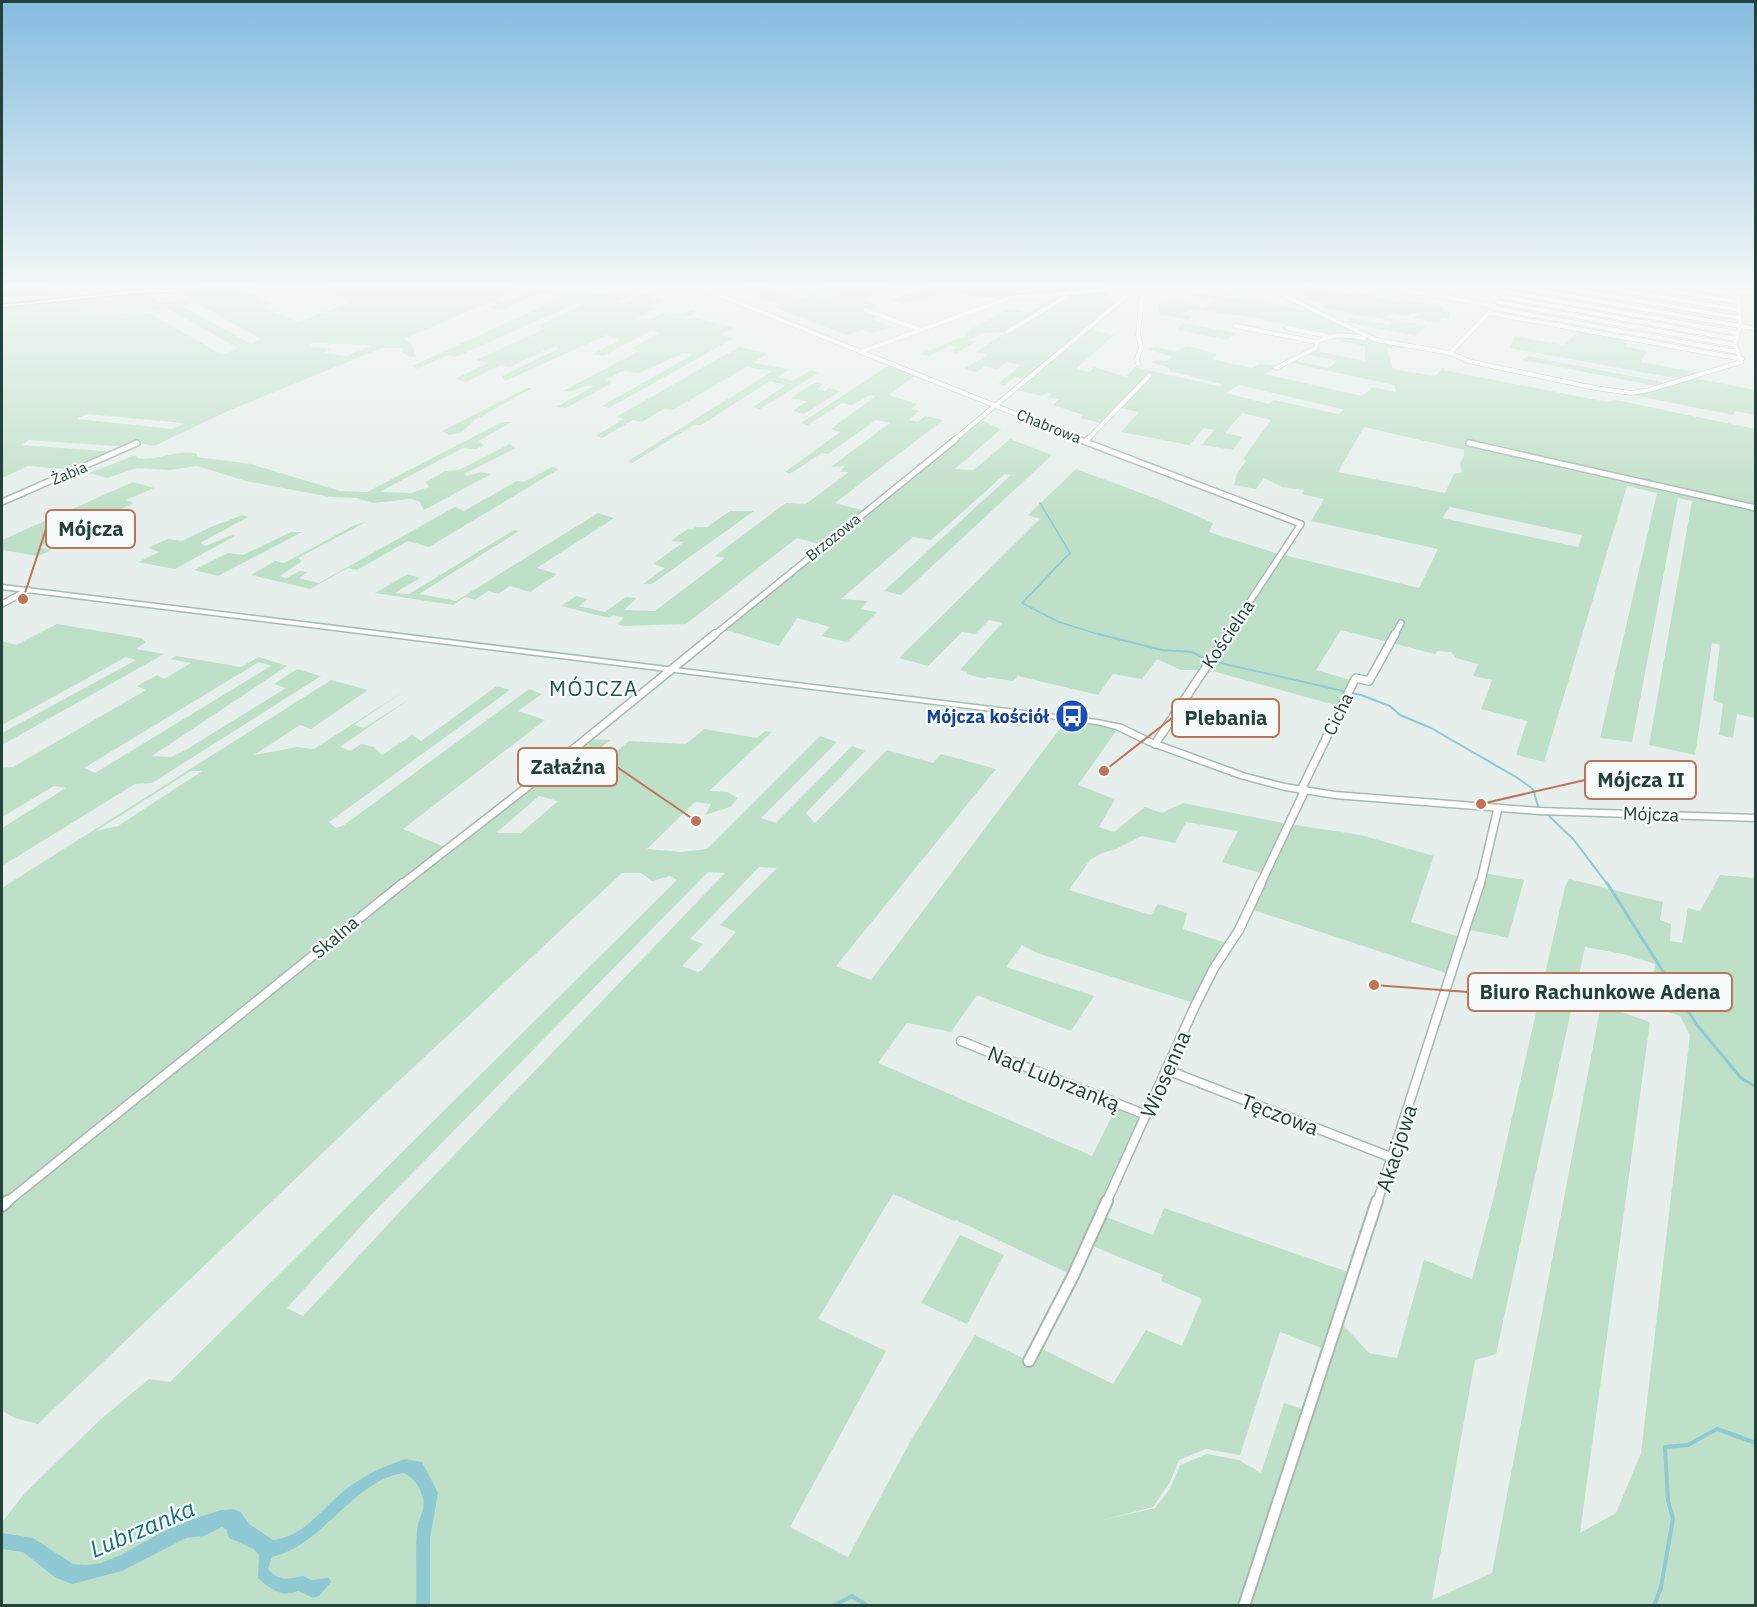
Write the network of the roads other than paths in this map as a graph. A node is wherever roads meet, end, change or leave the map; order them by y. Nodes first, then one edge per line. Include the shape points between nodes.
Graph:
1 (883, 361) edge
2 (1050, 361) edge
3 (1137, 361) edge
4 (1290, 361) edge
5 (1468, 361) edge
6 (1741, 361) edge
7 (1138, 364) dead end
8 (1276, 368) dead end
9 (1150, 375) dead end
10 (997, 405) junction
11 (1086, 441) junction
12 (137, 443) dead end
13 (1468, 443) dead end
14 (2, 502) edge
15 (1755, 508) edge
16 (1301, 524) joint
17 (2, 587) edge
18 (28, 590) junction
19 (2, 604) edge
20 (1401, 623) dead end
21 (669, 669) junction
22 (1155, 744) junction
23 (1303, 790) junction
24 (1498, 808) junction
25 (1755, 818) edge
26 (962, 1041) dead end
27 (1167, 1070) junction
28 (1146, 1115) junction
29 (1393, 1158) junction
30 (2, 1206) edge
31 (1029, 1361) dead end
32 (1244, 1605) edge

1 - 10 street, Chabrowa
2 - 10 street, Brzozowa
3 - 7 street
4 - 8 street
5 - 6 street via 1618,392 1641,392
9 - 11 street
10 - 11 street, Chabrowa
10 - 21 street, Brzozowa
11 - 16 street, Chabrowa
12 - 14 street, Żabia
13 - 15 street
16 - 22 street, Kościelna
17 - 18 street, Mójcza
18 - 19 street
18 - 21 street, Mójcza
20 - 23 street, Cicha via 1370,681 1356,678
21 - 22 street, Mójcza via 1089,720 1119,727
21 - 30 street, Skalna
22 - 23 street, Mójcza via 1243,776
23 - 24 street, Mójcza
23 - 27 street, Wiosenna via 1239,930 1214,968
24 - 25 street, Mójcza
24 - 29 street, Akacjowa via 1488,857
26 - 28 street, Nad Lubrzanką
27 - 28 street, Wiosenna
27 - 29 street, Tęczowa
28 - 31 street, Wiosenna via 1073,1276
29 - 32 street, Akacjowa

